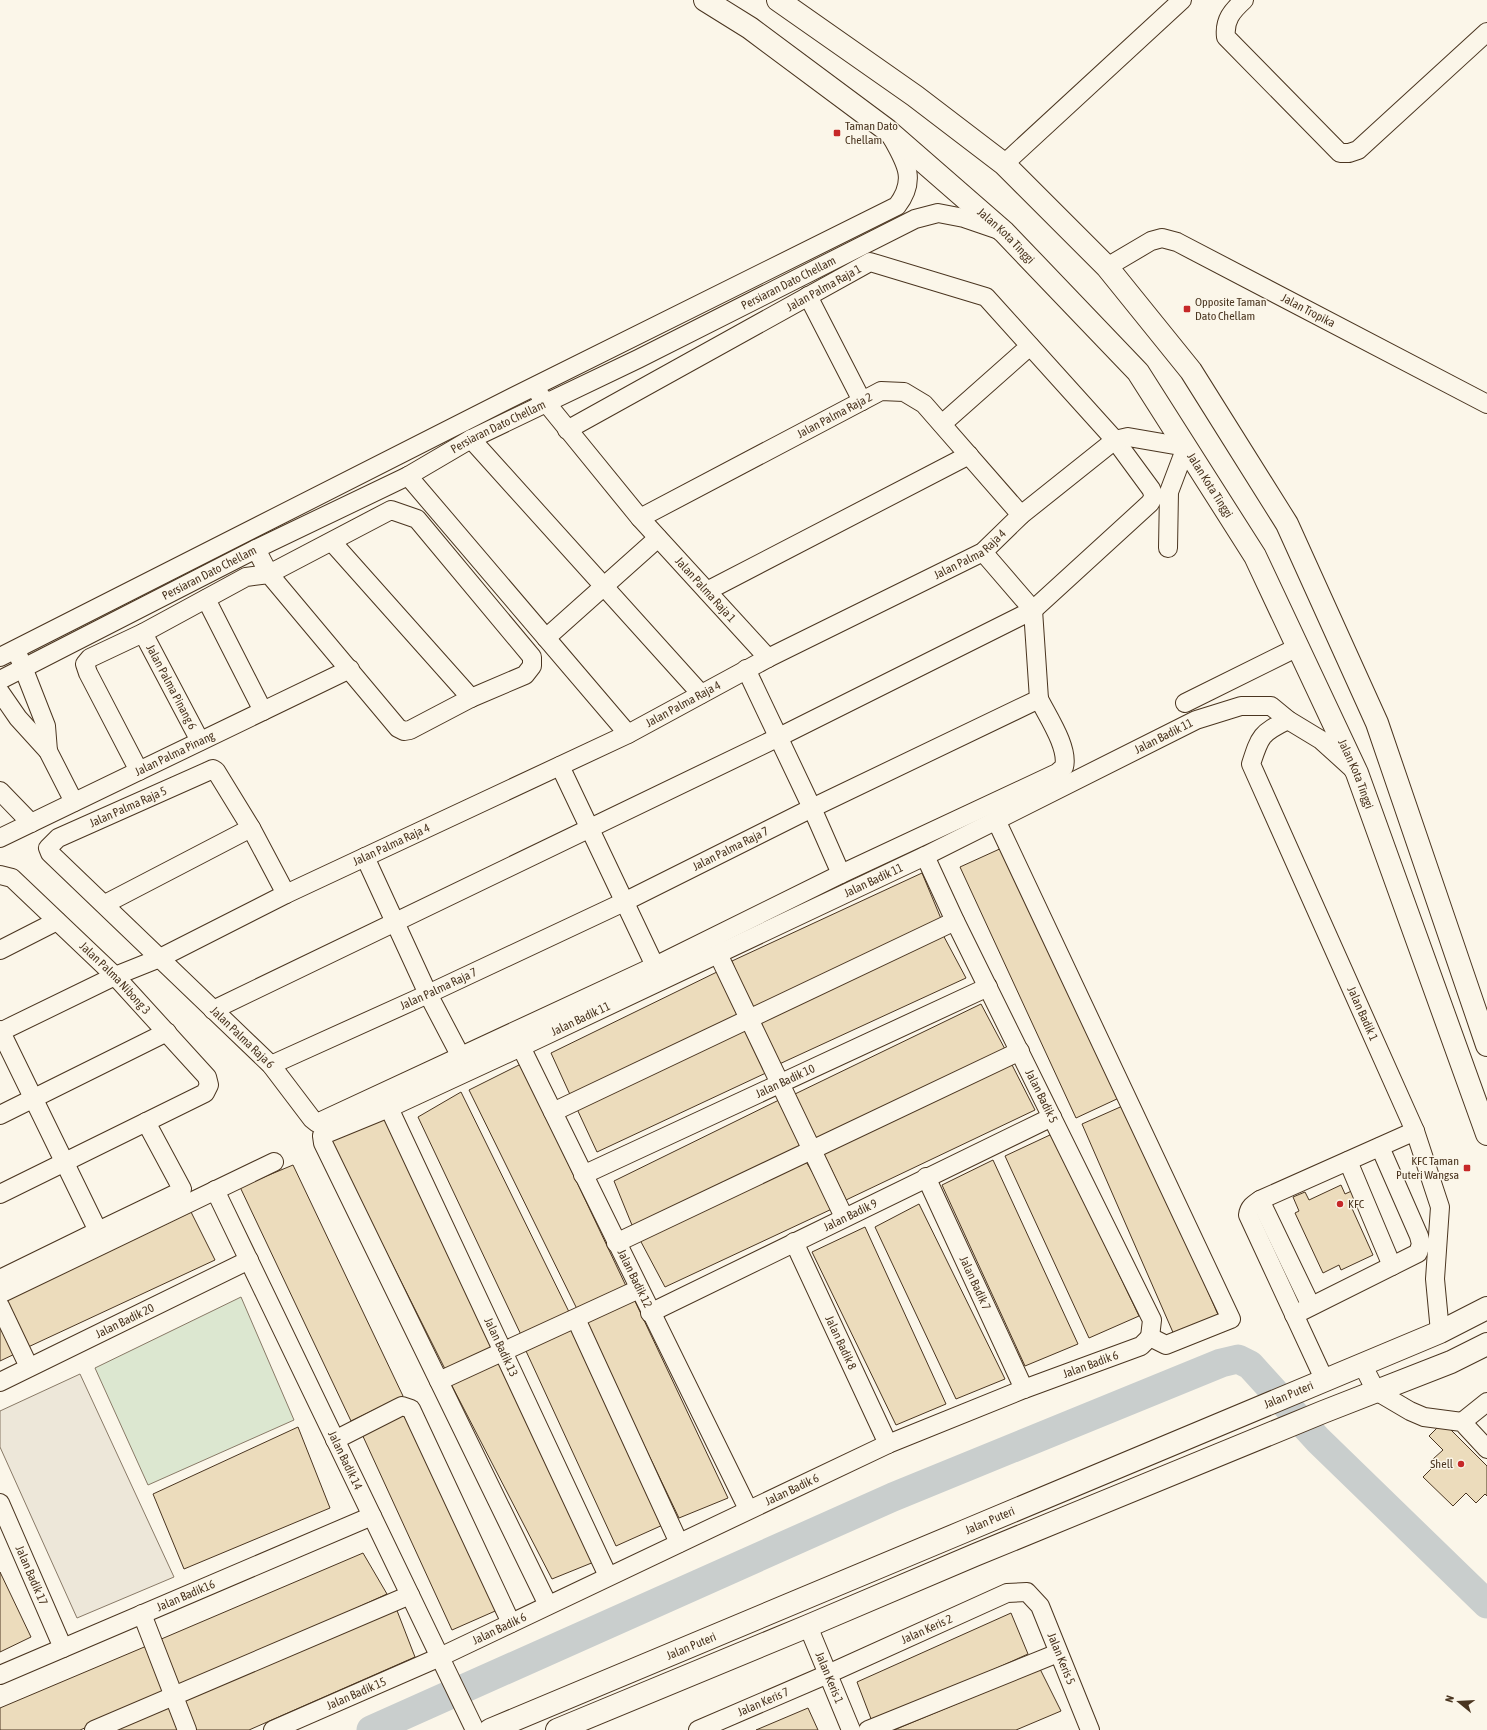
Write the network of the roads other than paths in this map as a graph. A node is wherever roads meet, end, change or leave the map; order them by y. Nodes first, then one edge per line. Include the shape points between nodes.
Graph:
1 (705, 0) edge
2 (778, 0) edge
3 (1182, 0) edge
4 (1244, 0) edge
5 (791, 6) edge
6 (1487, 32) edge
7 (887, 130) junction
8 (1004, 164) junction
9 (1004, 232) junction
10 (1107, 267) junction
11 (808, 296) junction
12 (1030, 346) junction
13 (533, 387) junction
14 (862, 401) junction
15 (545, 404) junction
16 (1487, 404) edge
17 (942, 424) junction
18 (567, 430) junction
19 (1121, 438) junction
20 (470, 439) junction
21 (1186, 447) junction
22 (969, 455) junction
23 (408, 476) junction
24 (1169, 492) junction
25 (1021, 515) junction
26 (640, 518) junction
27 (658, 538) junction
28 (332, 542) junction
29 (1168, 548) dead end
30 (256, 549) junction
31 (984, 552) junction
32 (269, 574) junction
33 (604, 585) junction
34 (707, 591) junction
35 (206, 599) junction
36 (1033, 610) junction
37 (143, 633) junction
38 (546, 638) junction
39 (1298, 646) junction
40 (8, 653) edge
41 (768, 658) junction
42 (24, 667) junction
43 (350, 669) junction
44 (746, 669) junction
45 (0, 680) edge
46 (0, 692) edge
47 (701, 694) junction
48 (471, 698) junction
49 (1040, 699) junction
50 (1185, 703) dead end
51 (263, 711) junction
52 (1288, 720) junction
53 (628, 734) junction
54 (779, 737) junction
55 (200, 741) junction
56 (48, 751) junction
57 (560, 766) junction
58 (139, 771) junction
59 (1357, 773) junction
60 (0, 790) edge
61 (74, 802) junction
62 (812, 808) junction
63 (996, 820) junction
64 (31, 823) junction
65 (251, 828) junction
66 (590, 828) junction
67 (0, 838) edge
68 (48, 848) joint
69 (925, 856) junction
70 (365, 857) junction
71 (841, 874) junction
72 (2, 875) edge
73 (286, 894) junction
74 (624, 902) junction
75 (105, 904) junction
76 (57, 921) junction
77 (955, 921) junction
78 (395, 922) junction
79 (0, 950) edge
80 (718, 954) junction
81 (160, 958) junction
82 (655, 966) junction
83 (115, 976) junction
84 (988, 987) junction
85 (428, 994) junction
86 (213, 1010) junction
87 (749, 1019) junction
88 (0, 1031) edge
89 (167, 1032) junction
90 (1487, 1045) edge
91 (521, 1047) junction
92 (1020, 1052) junction
93 (460, 1055) junction
94 (271, 1065) junction
95 (780, 1084) junction
96 (33, 1098) junction
97 (553, 1112) junction
98 (391, 1113) junction
99 (0, 1115) edge
100 (1052, 1117) junction
101 (146, 1122) junction
102 (1416, 1131) junction
103 (1487, 1134) edge
104 (1380, 1147) junction
105 (812, 1150) junction
106 (1348, 1161) junction
107 (64, 1162) junction
108 (274, 1162) dead end
109 (583, 1175) junction
110 (926, 1177) junction
111 (215, 1190) junction
112 (0, 1194) edge
113 (1260, 1200) junction
114 (844, 1217) junction
115 (98, 1231) junction
116 (794, 1242) junction
117 (616, 1243) junction
118 (249, 1260) junction
119 (1392, 1266) junction
120 (0, 1279) edge
121 (639, 1289) junction
122 (0, 1294) edge
123 (0, 1306) edge
124 (1311, 1306) junction
125 (1487, 1308) edge
126 (650, 1313) junction
127 (1294, 1315) junction
128 (576, 1318) junction
129 (1440, 1332) junction
130 (1150, 1337) junction
131 (1487, 1344) edge
132 (503, 1353) junction
133 (1362, 1364) junction
134 (29, 1368) junction
135 (439, 1381) junction
136 (0, 1382) edge
137 (1317, 1382) junction
138 (1024, 1388) junction
139 (1376, 1392) junction
140 (1487, 1402) edge
141 (1462, 1422) junction
142 (336, 1440) junction
143 (888, 1444) junction
144 (1487, 1449) edge
145 (0, 1503) edge
146 (748, 1510) junction
147 (372, 1516) junction
148 (965, 1529) junction
149 (679, 1543) junction
150 (975, 1555) junction
151 (608, 1576) junction
152 (1026, 1592) joint
153 (410, 1595) junction
154 (548, 1606) junction
155 (142, 1614) junction
156 (511, 1623) junction
157 (808, 1626) junction
158 (63, 1648) junction
159 (1058, 1653) junction
160 (443, 1664) junction
161 (0, 1674) edge
162 (828, 1674) junction
163 (174, 1696) junction
164 (479, 1727) edge
165 (1086, 1729) edge
166 (94, 1730) edge
167 (187, 1730) edge
168 (273, 1730) edge
169 (557, 1730) edge
170 (698, 1730) edge
171 (851, 1730) edge
172 (868, 1730) edge

1 - 7 main road, Jalan Kota Tinggi via 750,28
2 - 5 main road
3 - 8 street
4 - 6 street via 1232,11 1225,27 1226,37 1340,153 1358,150
5 - 8 main road
7 - 9 main road, Jalan Kota Tinggi
7 - 13 street, Persiaran Dato Chellam via 907,164 906,195 897,206
8 - 10 main road
9 - 15 street, Persiaran Dato Chellam via 964,218 938,213 915,219
9 - 21 main road, Jalan Kota Tinggi via 1138,372
10 - 16 street, Jalan Tropika via 1151,240 1162,238 1177,242
10 - 90 main road via 1191,372 1287,524 1377,723
11 - 12 street, Jalan Palma Raja 1 via 870,262 986,297
11 - 14 street
11 - 18 street, Jalan Palma Raja 1
12 - 17 street
12 - 19 street, Jalan Palma Raja 1
13 - 15 street, Jalan Palma Raja 1
13 - 40 street, Persiaran Dato Chellam
14 - 17 street, Jalan Palma Raja 2 via 882,391 904,392 924,404
14 - 26 street, Jalan Palma Raja 2
15 - 18 street, Jalan Palma Raja 1
15 - 20 street, Persiaran Dato Chellam
17 - 22 street, Jalan Palma Raja 2
18 - 26 street, Jalan Palma Raja 1
19 - 21 street
19 - 24 street
19 - 25 street, Jalan Palma Raja 4
19 - 36 street via 1154,496 1150,503
20 - 23 street, Persiaran Dato Chellam
20 - 33 street
21 - 24 street
21 - 39 main road, Jalan Kota Tinggi via 1255,556
22 - 25 street, Jalan Palma Raja 2
22 - 34 street
23 - 30 street, Persiaran Dato Chellam
23 - 38 street
24 - 29 street
25 - 31 street, Jalan Palma Raja 4
26 - 27 street, Jalan Palma Raja 1
27 - 33 street
27 - 34 street, Jalan Palma Raja 1
28 - 32 street
28 - 48 street
28 - 48 street via 391,510 417,519 532,657 532,666 525,674
30 - 32 street
30 - 42 street, Persiaran Dato Chellam
31 - 36 street
31 - 41 street, Jalan Palma Raja 4
32 - 35 street via 246,577
32 - 43 street
33 - 38 street
33 - 47 street
34 - 41 street, Jalan Palma Raja 1
35 - 37 street
35 - 51 street
36 - 49 street
36 - 54 street
37 - 55 street, Jalan Palma Pinang 6
37 - 58 street via 90,658 84,664
38 - 53 street
39 - 50 street
39 - 59 main road, Jalan Kota Tinggi
40 - 42 street
41 - 44 street, Jalan Palma Raja 4
42 - 45 street, Persiaran Dato Chellam
42 - 56 street via 46,726
43 - 48 street via 398,728 404,731
43 - 51 street, Jalan Palma Pinang
44 - 47 street, Jalan Palma Raja 4
44 - 54 street
46 - 56 street via 18,718
47 - 53 street, Jalan Palma Raja 4
49 - 62 street, Jalan Palma Raja 7
49 - 71 street via 1061,744 1066,759 1064,767 1057,773
51 - 55 street, Jalan Palma Pinang
52 - 59 street, Jalan Badik 11 via 1322,740
52 - 63 street, Jalan Badik 11 via 1271,706 1241,706 1196,720
52 - 102 street, Jalan Badik 1 via 1268,730 1257,743 1251,764
53 - 57 street, Jalan Palma Raja 4
54 - 62 street
54 - 66 street
55 - 58 street, Jalan Palma Pinang
56 - 61 street
57 - 66 street
57 - 70 street, Jalan Palma Raja 4
58 - 61 street, Jalan Palma Pinang
59 - 103 main road, Jalan Kota Tinggi
60 - 64 street
61 - 64 street, Jalan Palma Pinang
62 - 71 street
62 - 74 street, Jalan Palma Raja 7
63 - 69 street, Jalan Badik 11
63 - 130 street via 1231,1319 1166,1344
64 - 67 street, Jalan Palma Pinang
65 - 68 street, Jalan Palma Raja 5 via 216,771 210,770 58,838
65 - 73 street
65 - 75 street
66 - 74 street
66 - 78 street
68 - 75 street, Jalan Palma Raja 6 via 50,853
69 - 77 street, Jalan Badik 5
69 - 80 street, Jalan Badik 11
70 - 73 street, Jalan Palma Raja 4
70 - 78 street
71 - 82 street
72 - 76 street, Jalan Palma Nibong 3 via 12,878
73 - 81 street, Jalan Palma Raja 4
74 - 82 street
74 - 85 street, Jalan Palma Raja 7
75 - 81 street, Jalan Palma Raja 6
76 - 79 street
76 - 83 street, Jalan Palma Nibong 3
77 - 84 street, Jalan Badik 5
77 - 87 street
78 - 85 street
78 - 86 street
80 - 87 street
80 - 91 street, Jalan Badik 11
81 - 83 street, Jalan Palma Raja 4
81 - 86 street, Jalan Palma Raja 6
82 - 93 street
83 - 88 street, Jalan Palma Raja 4
83 - 89 street, Jalan Palma Nibong 3
84 - 92 street, Jalan Badik 5
84 - 95 street, Jalan Badik 10
85 - 93 street
85 - 94 street, Jalan Palma Raja 7
86 - 94 street, Jalan Palma Raja 6
87 - 95 street
87 - 97 street
88 - 96 street
89 - 96 street
89 - 101 street, Jalan Palma Nibong 3 via 207,1077 209,1085 205,1093
91 - 97 street, Jalan Badik 12
91 - 98 street, Jalan Badik 11
92 - 100 street, Jalan Badik 5
92 - 105 street
93 - 94 street, Jalan Palma Raja 6 via 317,1123
95 - 105 street
95 - 109 street, Jalan Badik 10
96 - 99 street
96 - 107 street
97 - 109 street, Jalan Badik 12
98 - 132 street, Jalan Badik 13
98 - 135 street, Jalan Badik 11 via 328,1133 322,1136 323,1143
100 - 110 street, Jalan Badik 9
100 - 130 street, Jalan Badik 5 via 1152,1320
101 - 107 street
101 - 115 street via 182,1189
102 - 104 street
102 - 129 street, Jalan Badik 1 via 1440,1207 1435,1279
104 - 106 street
104 - 119 street via 1421,1244 1418,1253
105 - 114 street
105 - 117 street
106 - 113 street
106 - 119 street
107 - 112 street
107 - 115 street
108 - 111 street
109 - 117 street, Jalan Badik 12
110 - 114 street, Jalan Badik 9
110 - 138 street, Jalan Badik 7
111 - 118 street, Jalan Badik 14
111 - 122 street
113 - 124 street
113 - 127 street via 1252,1205 1248,1215
114 - 116 street, Jalan Badik 9
115 - 120 street
116 - 126 street, Jalan Badik 9
116 - 143 street, Jalan Badik 8
117 - 121 street, Jalan Badik 12
118 - 134 street, Jalan Badik 20
118 - 142 street, Jalan Badik 14
119 - 124 street
121 - 126 street, Jalan Badik 12
121 - 128 street
123 - 134 street
124 - 127 street
125 - 129 main road, Jalan Puteri
126 - 146 street, Jalan Badik 12
127 - 137 street
128 - 132 street
128 - 149 street
129 - 133 main road, Jalan Puteri
130 - 138 street, Jalan Badik 6 via 1141,1346
131 - 139 main road via 1451,1362
132 - 135 street
132 - 151 street, Jalan Badik 13
133 - 137 main road, Jalan Puteri
133 - 139 street
134 - 136 street, Jalan Badik 20
135 - 154 street
137 - 148 main road, Jalan Puteri
138 - 143 street, Jalan Badik 6
139 - 141 street via 1424,1416
139 - 150 main road
140 - 141 street
141 - 144 street
142 - 147 street, Jalan Badik 14
142 - 156 street via 402,1406 411,1410
143 - 146 street, Jalan Badik 6
145 - 158 street, Jalan Badik 17
146 - 149 street, Jalan Badik 6
147 - 153 street, Jalan Badik 14
147 - 155 street, Jalan Badik16
148 - 150 main road
148 - 164 main road, Jalan Puteri via 796,1603
149 - 151 street, Jalan Badik 6
150 - 157 main road
151 - 154 street, Jalan Badik 6
152 - 159 street, Jalan Keris 5 via 1040,1606
152 - 162 street, Jalan Keris 2 via 1007,1593
153 - 160 street, Jalan Badik 14
153 - 163 street
154 - 156 street, Jalan Badik 6
155 - 158 street, Jalan Badik16
155 - 163 street
156 - 160 street, Jalan Badik 6
157 - 162 street, Jalan Keris 1
157 - 169 main road
158 - 161 street, Jalan Badik16
159 - 165 street, Jalan Keris 5
159 - 172 street
160 - 164 street, Jalan Badik 14
160 - 168 street, Jalan Badik 15
162 - 170 street, Jalan Keris 7
162 - 171 street, Jalan Keris 1
163 - 166 street
163 - 167 street

